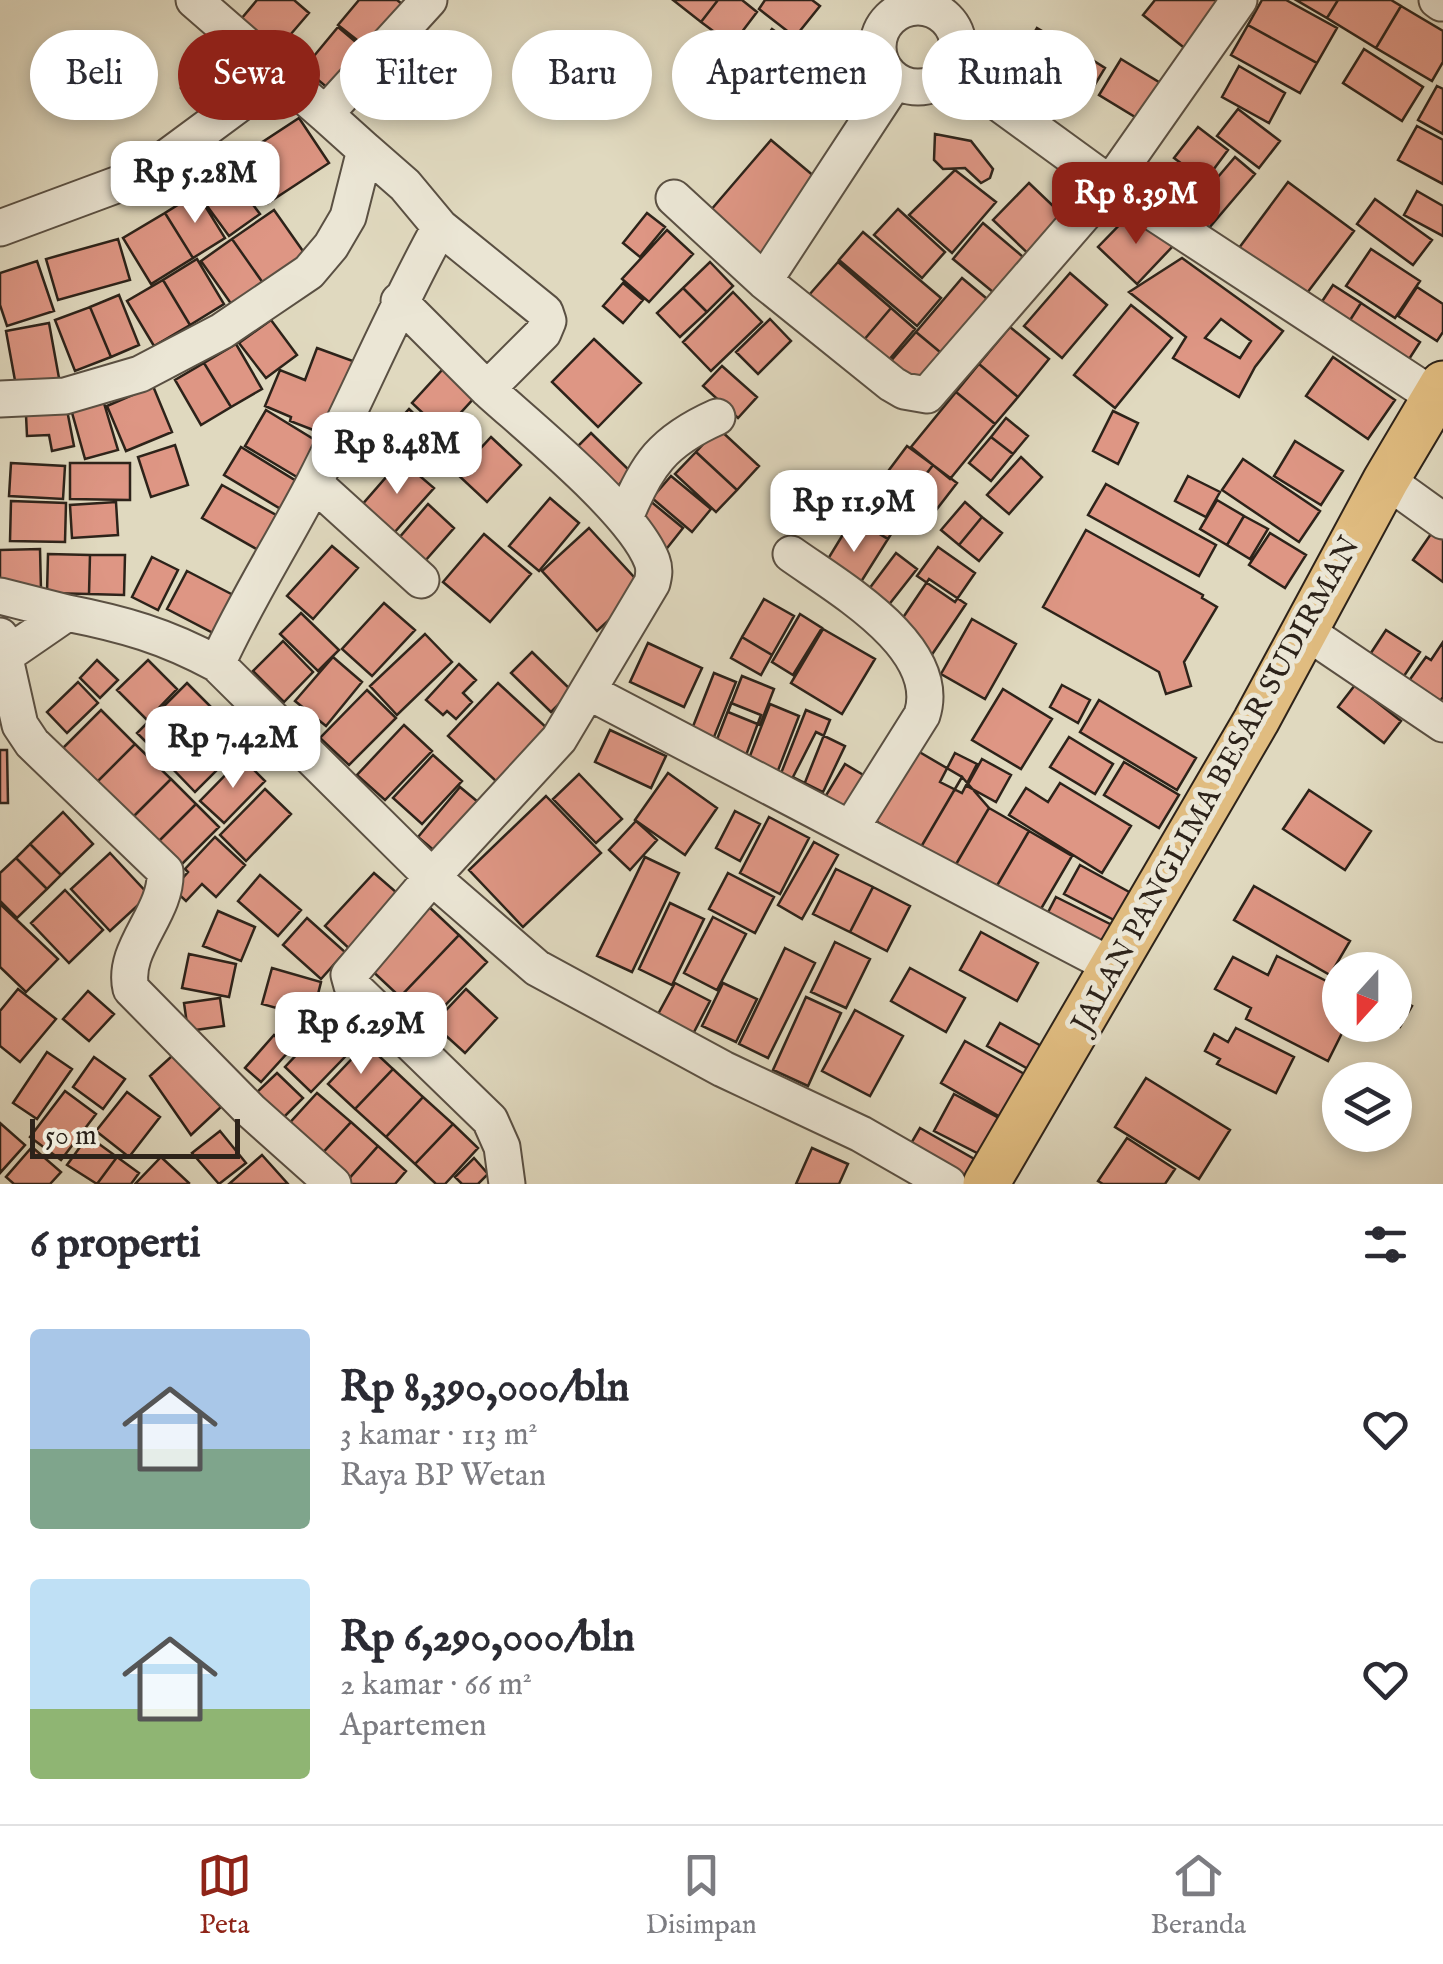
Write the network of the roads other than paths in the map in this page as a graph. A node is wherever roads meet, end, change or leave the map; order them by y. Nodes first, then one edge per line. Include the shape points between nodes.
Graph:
1 (429, 0) edge
2 (1238, 0) edge
3 (216, 7) edge
4 (883, 8) edge
5 (958, 11) edge
6 (239, 30) edge
7 (320, 109) edge
8 (325, 114) junction
9 (217, 120) edge
10 (869, 120) edge
11 (1021, 120) edge
12 (365, 150) junction
13 (1110, 184) junction
14 (674, 198) dead end
15 (440, 226) junction
16 (0, 228) edge
17 (764, 281) junction
18 (399, 301) junction
19 (487, 389) junction
20 (1439, 390) edge
21 (0, 400) edge
22 (716, 418) dead end
23 (1386, 480) junction
24 (314, 483) junction
25 (625, 518) junction
26 (1443, 521) edge
27 (791, 554) dead end
28 (421, 580) dead end
29 (0, 596) edge
30 (67, 613) junction
31 (1304, 630) junction
32 (3, 646) edge
33 (217, 664) junction
34 (589, 692) junction
35 (1443, 724) edge
36 (851, 828) junction
37 (432, 877) junction
38 (1114, 967) junction
39 (333, 1184) edge
40 (506, 1184) edge
41 (948, 1184) edge
42 (986, 1184) edge

1 - 8 street
2 - 13 street
3 - 6 street
4 - 5 street
7 - 8 street
8 - 12 street
9 - 16 street via 143,175
10 - 17 street
11 - 13 street
12 - 15 street
12 - 21 street via 348,217 309,272 140,374 65,396
13 - 17 street via 928,395 892,384
13 - 20 street
14 - 17 street
15 - 18 street
15 - 19 street via 545,312 548,322
18 - 19 street
18 - 24 street
19 - 25 street
20 - 23 main road, JALAN PANGLIMA BESAR SUDIRMAN
22 - 25 street via 682,433 641,478
23 - 26 street
23 - 31 main road, JALAN PANGLIMA BESAR SUDIRMAN
24 - 28 street
24 - 33 street
25 - 34 street via 655,571
27 - 36 street via 879,617 924,677 928,698 922,716
29 - 30 street
30 - 32 street
30 - 33 street via 134,626
31 - 35 street
31 - 38 main road, JALAN PANGLIMA BESAR SUDIRMAN
32 - 39 street via 20,725 32,743 165,872 164,893 131,967 131,989
33 - 37 street
34 - 36 street
34 - 37 street via 548,753
36 - 38 street
37 - 40 street via 351,969 349,980 490,1120 502,1147
37 - 41 street via 558,982
38 - 42 main road, JALAN PANGLIMA BESAR SUDIRMAN

